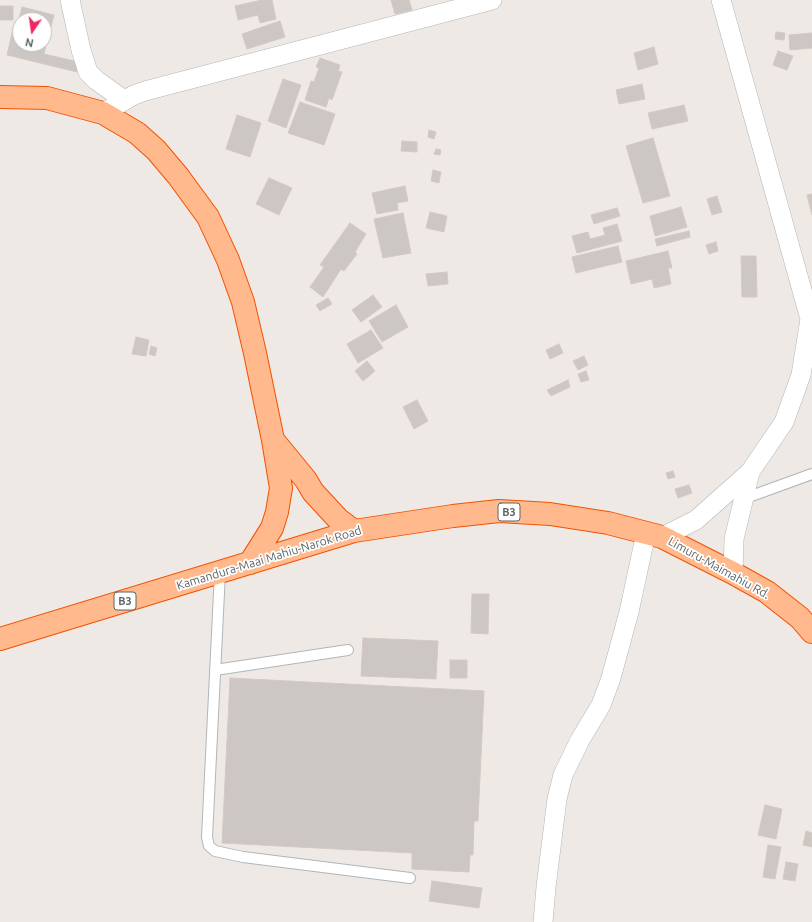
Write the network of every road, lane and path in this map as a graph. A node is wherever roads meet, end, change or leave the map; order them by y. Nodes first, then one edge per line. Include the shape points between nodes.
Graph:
1 (70, 0) edge
2 (492, 0) edge
3 (721, 0) edge
4 (0, 97) edge
5 (124, 100) junction
6 (104, 113) junction
7 (273, 440) junction
8 (750, 472) junction
9 (812, 474) edge
10 (743, 499) junction
11 (354, 531) junction
12 (654, 535) junction
13 (250, 563) junction
14 (220, 572) junction
15 (733, 573) junction
16 (812, 632) edge
17 (0, 639) edge
18 (348, 650) dead end
19 (215, 670) junction
20 (410, 878) dead end
21 (543, 922) edge

1 - 5 street via 88,72
2 - 5 street via 145,91
3 - 8 street via 810,319 801,375 784,422
4 - 6 highway via 47,98
5 - 6 street
6 - 7 highway via 137,133 156,150 208,216 228,260 242,302
7 - 11 highway via 320,500
7 - 13 highway via 281,488 277,512 272,528
8 - 10 street
8 - 12 street via 696,520
9 - 10 lane
10 - 15 street via 734,539
11 - 12 highway, Kamandura-Maai Mahiu-Narok Road / B3 via 499,511 550,514 608,523
11 - 13 highway, Kamandura-Maai Mahiu-Narok Road / B3
12 - 15 highway, Limuru-Maimahiu Rd.
12 - 21 street via 611,678 601,704 564,775 557,799
13 - 14 highway, Kamandura-Maai Mahiu-Narok Road / B3
14 - 17 highway, Kamandura-Maai Mahiu-Narok Road / B3
14 - 19 lane
15 - 16 highway, Limuru-Maimahiu Rd. via 767,592 800,618
18 - 19 lane
19 - 20 lane via 207,837 209,846 215,851 243,857

